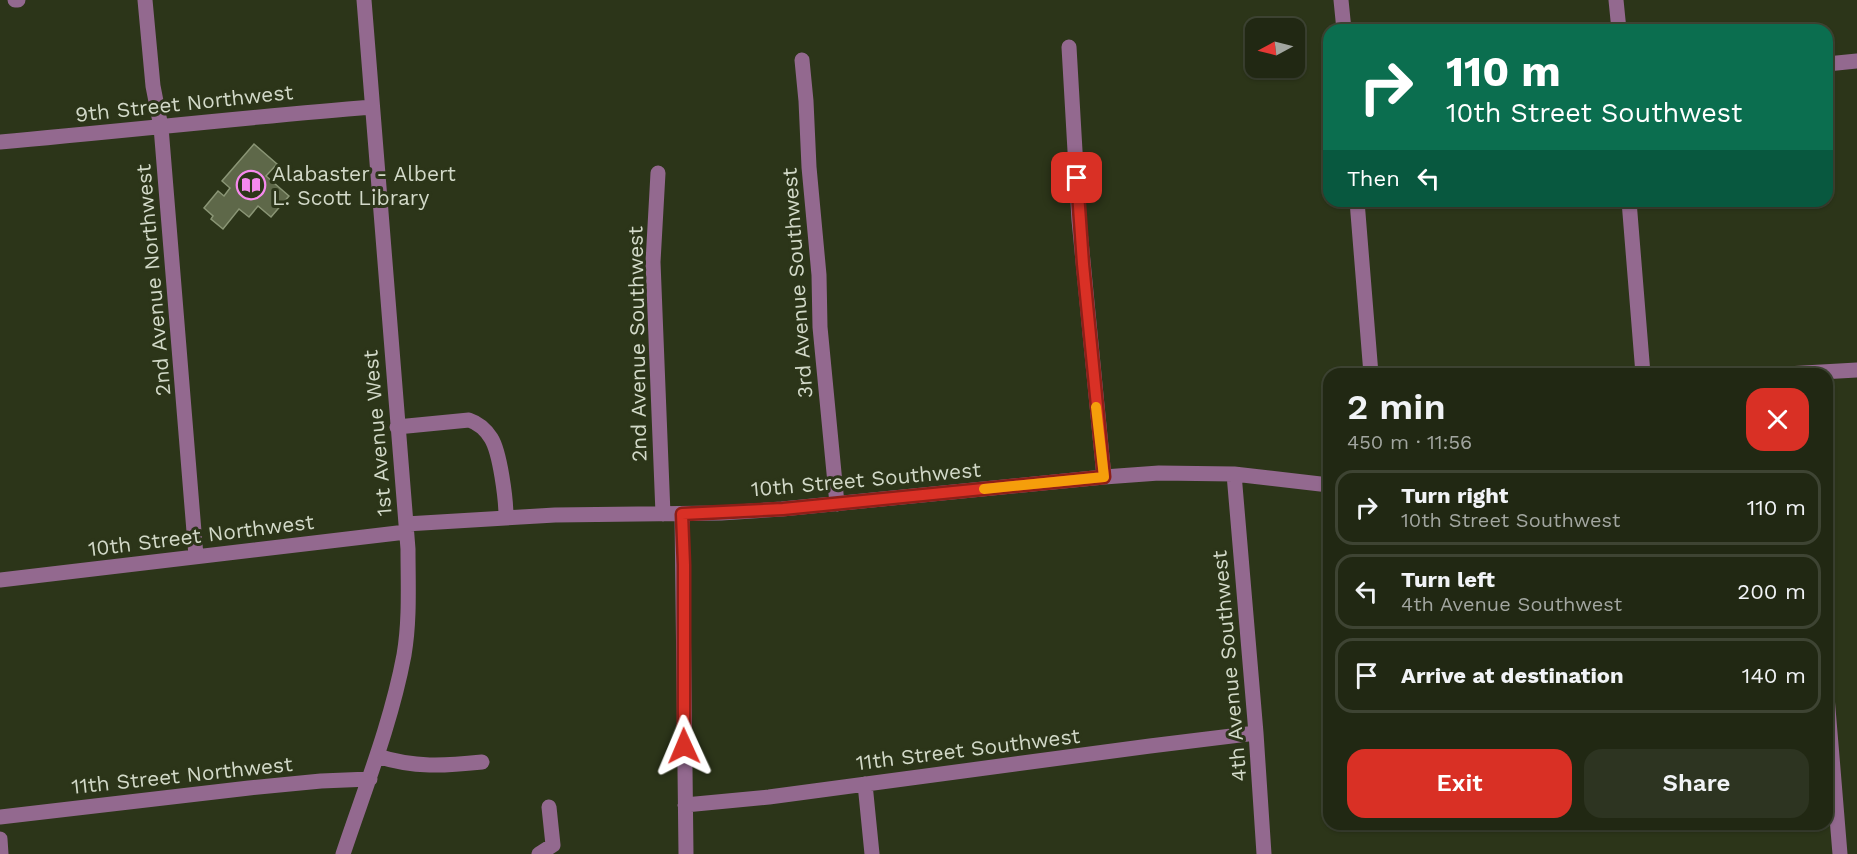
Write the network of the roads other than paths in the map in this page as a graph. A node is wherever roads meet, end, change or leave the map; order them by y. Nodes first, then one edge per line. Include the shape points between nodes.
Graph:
1 (145, 0) edge
2 (364, 0) edge
3 (1341, 0) edge
4 (1617, 0) edge
5 (1343, 24) edge
6 (1619, 24) edge
7 (1068, 47) dead end
8 (802, 60) dead end
9 (1857, 61) edge
10 (1833, 63) edge
11 (372, 107) junction
12 (161, 128) junction
13 (0, 142) edge
14 (658, 173) dead end
15 (1357, 207) edge
16 (1629, 207) edge
17 (1371, 368) edge
18 (1643, 368) edge
19 (1857, 370) edge
20 (1833, 371) edge
21 (397, 427) junction
22 (1234, 474) junction
23 (1104, 477) junction
24 (1323, 483) edge
25 (837, 504) junction
26 (663, 514) junction
27 (682, 514) junction
28 (506, 517) junction
29 (406, 528) junction
30 (196, 556) junction
31 (0, 580) edge
32 (1256, 734) junction
33 (377, 756) junction
34 (482, 762) dead end
35 (1833, 769) edge
36 (370, 779) junction
37 (865, 784) junction
38 (685, 805) junction
39 (549, 807) dead end
40 (0, 817) edge
41 (0, 839) edge
42 (2, 854) edge
43 (343, 854) edge
44 (539, 854) edge
45 (686, 854) edge
46 (872, 854) edge
47 (1264, 854) edge
48 (1840, 854) edge

1 - 12 street, 2nd Avenue Northwest
2 - 11 street, 1st Avenue West
3 - 5 street
4 - 6 street
7 - 23 street via 1079,220
8 - 25 street, 3rd Avenue Southwest via 820,327
9 - 10 street
11 - 12 street, 9th Street Northwest
11 - 21 street, 1st Avenue West
12 - 13 street, 9th Street Northwest
12 - 30 street, 2nd Avenue Northwest
14 - 26 street, 2nd Avenue Southwest via 653,262
15 - 17 street
16 - 18 street
19 - 20 street
21 - 28 street via 470,420 479,425 494,445
21 - 29 street, 1st Avenue West
22 - 23 street, 10th Street Southwest
22 - 24 street, 10th Street Southwest
22 - 32 street, 4th Avenue Southwest
23 - 25 street, 10th Street Southwest
25 - 27 street, 10th Street Southwest
26 - 27 street, 10th Street Southwest
26 - 28 street, 10th Street Southwest
27 - 38 street
28 - 29 street, 10th Street Southwest
29 - 30 street, 10th Street Northwest
29 - 33 street, 1st Avenue West via 409,600 404,654
30 - 31 street, 10th Street Northwest
32 - 37 street, 11th Street Southwest
32 - 47 street, 4th Avenue Southwest
33 - 34 street via 413,765
33 - 36 street, 1st Avenue West
35 - 48 street
36 - 40 street, 11th Street Northwest via 273,785
36 - 43 street, 1st Avenue West
37 - 38 street, 11th Street Southwest
37 - 46 street
38 - 45 street
39 - 44 street via 553,845
41 - 42 street

